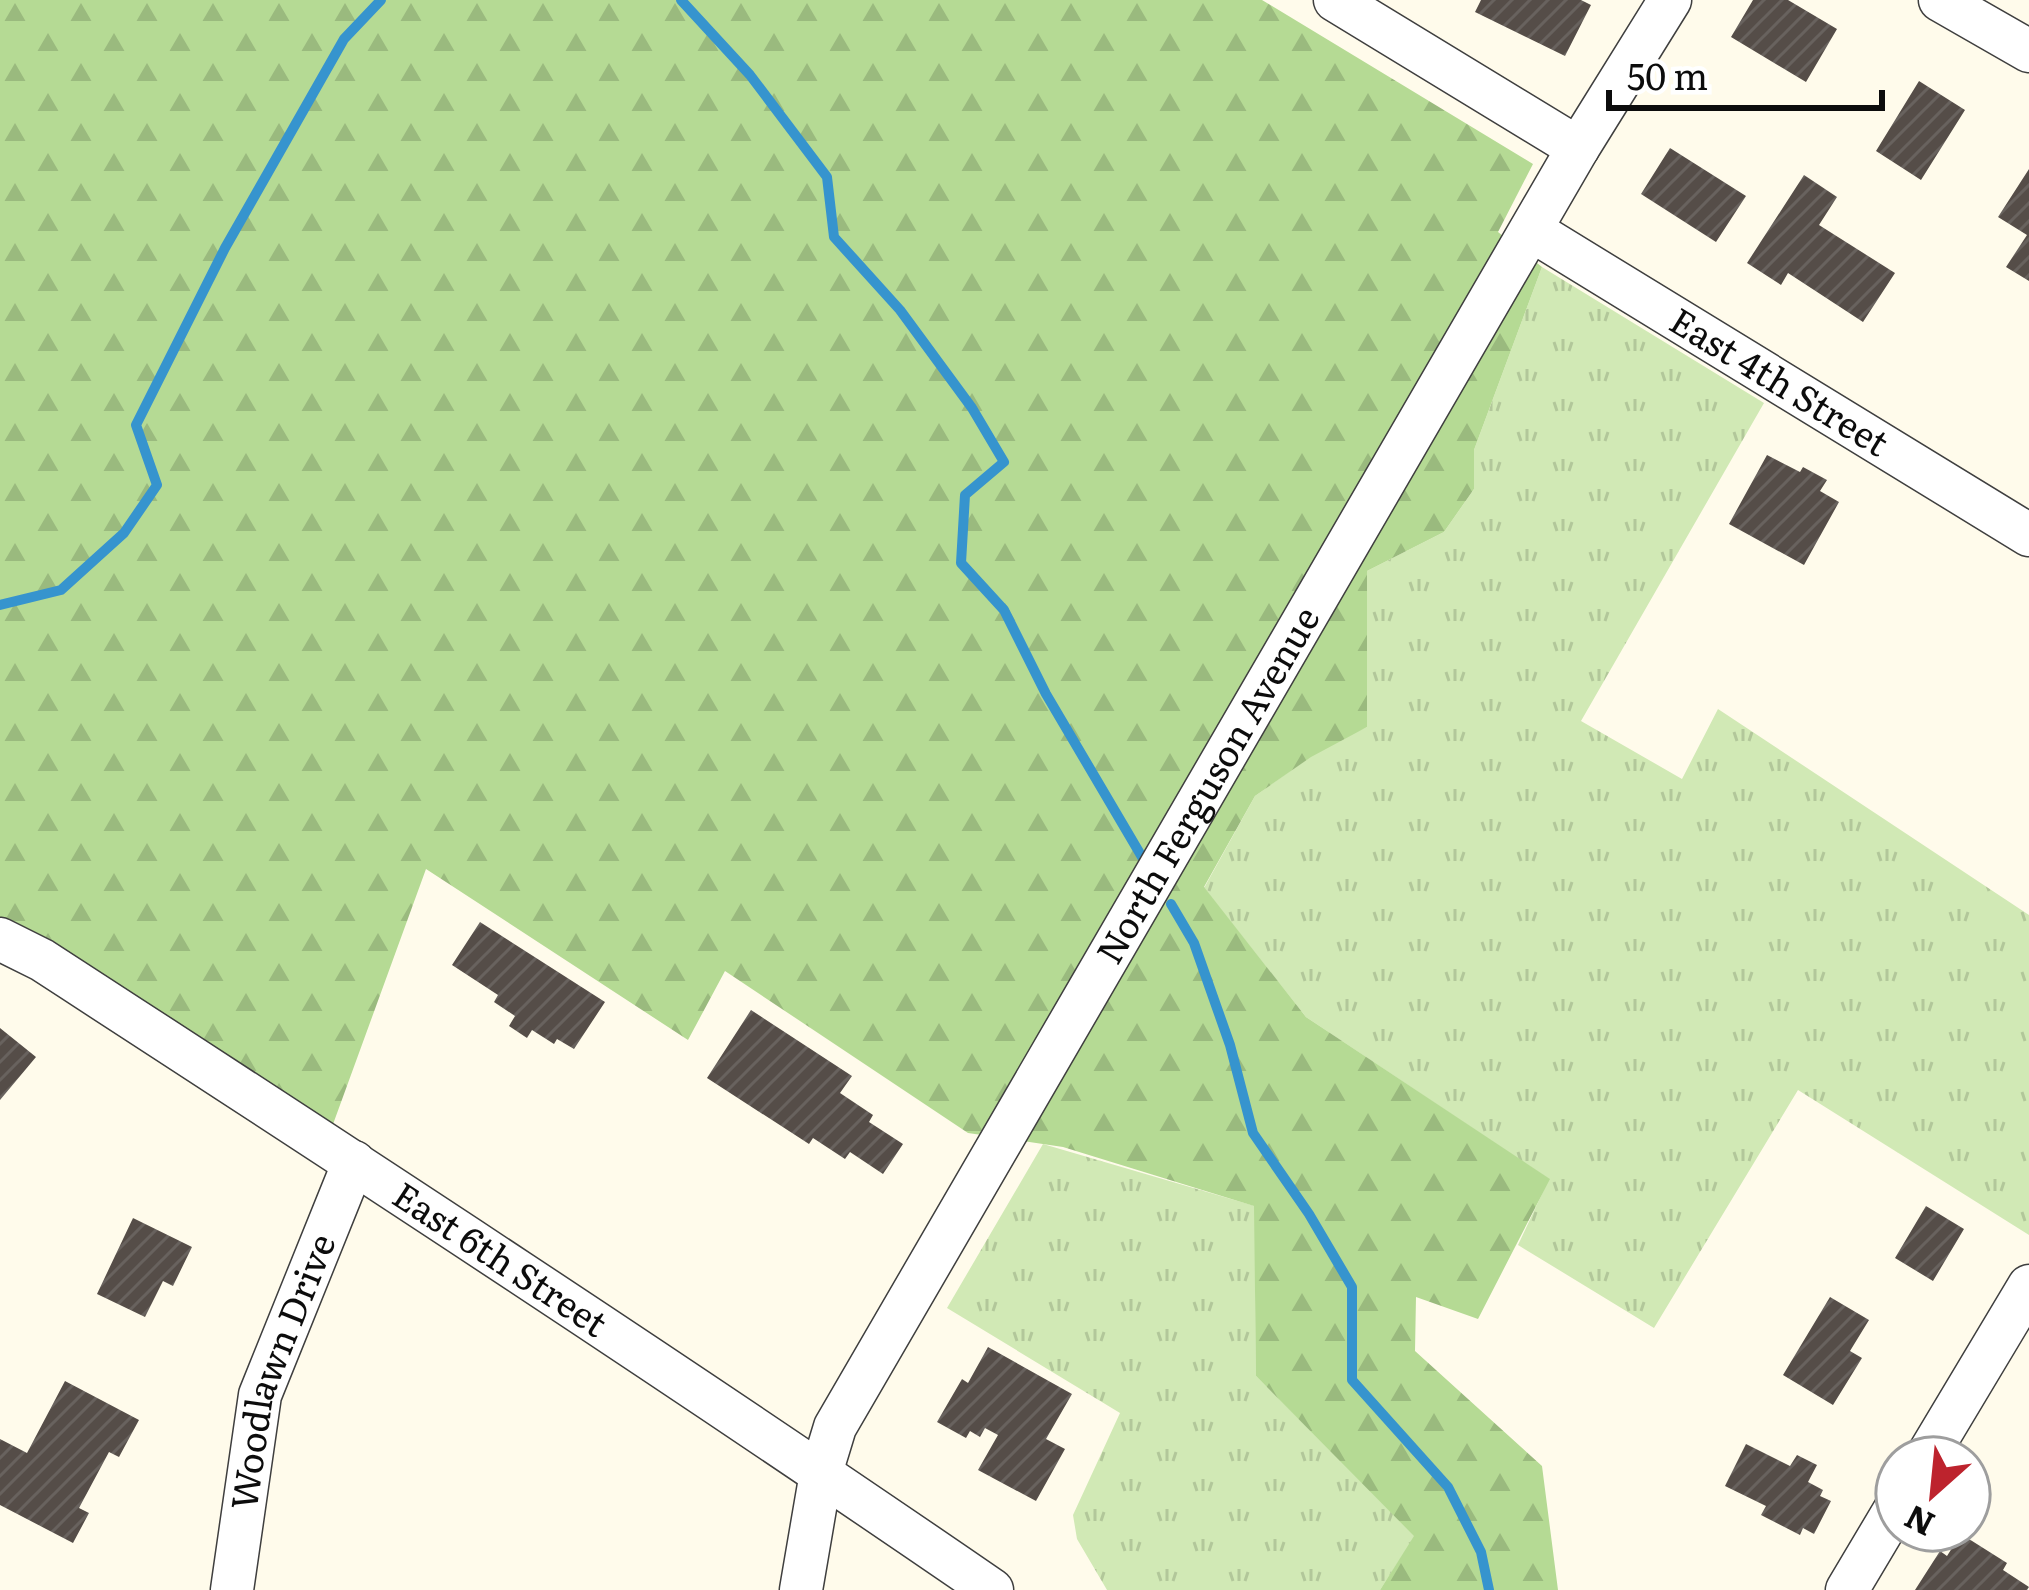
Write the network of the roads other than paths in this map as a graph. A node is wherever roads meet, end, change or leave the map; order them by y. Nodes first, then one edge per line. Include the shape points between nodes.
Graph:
1 (1335, 0) edge
2 (1670, 0) edge
3 (1940, 0) edge
4 (2029, 51) edge
5 (1578, 148) junction
6 (1531, 230) junction
7 (2029, 535) edge
8 (0, 939) edge
9 (354, 1162) junction
10 (2029, 1286) edge
11 (1940, 1434) edge
12 (821, 1473) junction
13 (1873, 1546) edge
14 (232, 1590) edge
15 (801, 1590) edge
16 (992, 1590) edge
17 (1847, 1590) edge

1 - 5 street
2 - 5 street, North Ferguson Avenue
3 - 4 street
5 - 6 street, North Ferguson Avenue
6 - 7 street, East 4th Street
6 - 12 street, North Ferguson Avenue via 915,1286 835,1427
8 - 9 street, East 6th Street
9 - 12 street, East 6th Street
9 - 14 street, Woodlawn Drive via 260,1394
10 - 11 street
12 - 15 street, North Ferguson Avenue
12 - 16 street, East 6th Street
13 - 17 street

